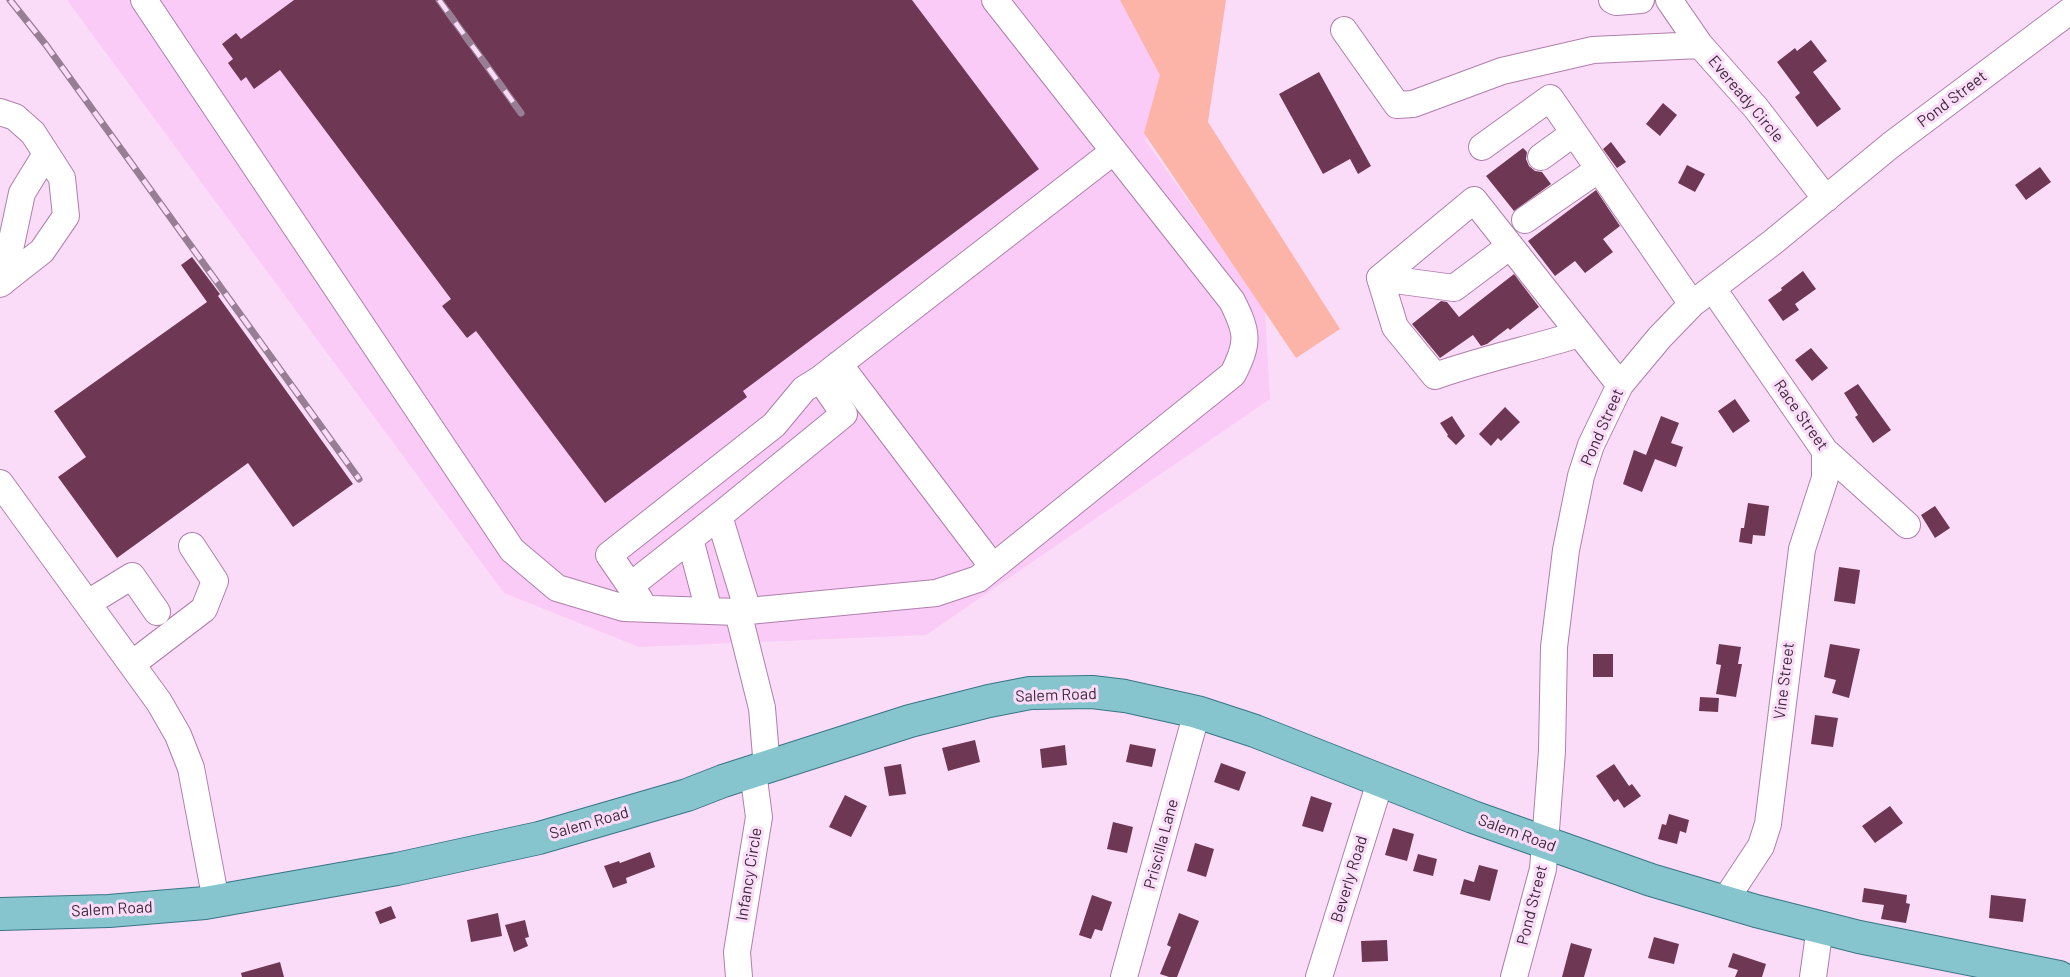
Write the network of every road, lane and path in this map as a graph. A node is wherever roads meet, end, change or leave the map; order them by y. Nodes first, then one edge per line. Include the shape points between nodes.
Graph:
1 (144, 0) edge
2 (995, 0) edge
3 (1612, 0) edge
4 (1641, 0) edge
5 (1669, 0) edge
6 (2063, 9) edge
7 (1344, 30) dead end
8 (1700, 45) junction
9 (0, 112) edge
10 (1574, 133) junction
11 (1482, 147) dead end
12 (1114, 151) junction
13 (46, 154) junction
14 (1540, 157) dead end
15 (1599, 169) junction
16 (1826, 199) junction
17 (1525, 220) dead end
18 (1510, 246) junction
19 (1380, 278) junction
20 (2, 283) edge
21 (1713, 288) junction
22 (1692, 304) junction
23 (1580, 334) junction
24 (829, 372) junction
25 (1620, 385) junction
26 (1825, 451) junction
27 (0, 483) edge
28 (719, 516) junction
29 (1907, 525) dead end
30 (690, 539) junction
31 (192, 546) dead end
32 (993, 567) junction
33 (630, 586) junction
34 (88, 603) junction
35 (646, 609) junction
36 (709, 611) junction
37 (157, 612) dead end
38 (743, 612) junction
39 (132, 664) junction
40 (1197, 712) junction
41 (760, 770) junction
42 (1380, 782) junction
43 (1545, 842) junction
44 (216, 901) junction
45 (1724, 902) junction
46 (0, 914) edge
47 (1820, 927) junction
48 (739, 977) edge
49 (1124, 977) edge
50 (1319, 977) edge
51 (1514, 977) edge
52 (1813, 977) edge
53 (2059, 977) edge

1 - 35 street via 512,550 557,588 624,608
2 - 12 street
3 - 4 street
5 - 8 street
6 - 16 street, Pond Street
7 - 8 street, Eveready Circle via 1397,105 1413,104 1503,71 1593,50
8 - 16 street, Eveready Circle via 1756,108
9 - 13 street via 15,117 33,133
10 - 11 street via 1550,98
10 - 14 street
10 - 15 street
12 - 24 street
12 - 32 street via 1232,301 1246,339 1241,358 1233,374
13 - 20 street via 22,193
13 - 20 street via 62,178 66,216 42,251
15 - 17 street
15 - 22 street
16 - 21 street, Pond Street
18 - 19 street via 1454,288
18 - 19 street via 1474,200
18 - 23 street
19 - 23 street via 1395,327 1435,376
21 - 22 street, Pond Street
21 - 26 street, Race Street
22 - 25 street, Pond Street
23 - 25 street
24 - 28 street via 844,414
24 - 32 street
24 - 33 street via 804,389 774,425 609,555
25 - 43 street, Pond Street via 1581,476 1566,550 1554,647
26 - 29 street, Race Street
26 - 45 street, Vine Street via 1825,478 1802,549 1768,824 1761,846
27 - 34 street
28 - 30 street
28 - 38 street, Infancy Circle
30 - 33 street
30 - 36 street
31 - 39 street via 214,581 204,609
32 - 38 street via 978,579 936,593
33 - 35 street
34 - 37 street via 132,576
34 - 39 street
35 - 36 street
36 - 38 street
38 - 41 street, Infancy Circle via 762,708
39 - 44 street via 178,735 190,768
40 - 41 main road, Salem Road via 1092,692 1030,693 910,721
40 - 42 main road, Salem Road
40 - 49 street, Priscilla Lane
41 - 44 main road, Salem Road via 539,838 397,870
41 - 48 street, Infancy Circle via 759,817 737,952
42 - 43 main road, Salem Road
42 - 50 street, Beverly Road
43 - 45 main road, Salem Road
43 - 51 street, Pond Street via 1543,869
44 - 46 main road, Salem Road via 109,911
45 - 47 main road, Salem Road
47 - 52 street
47 - 53 main road, Salem Road

